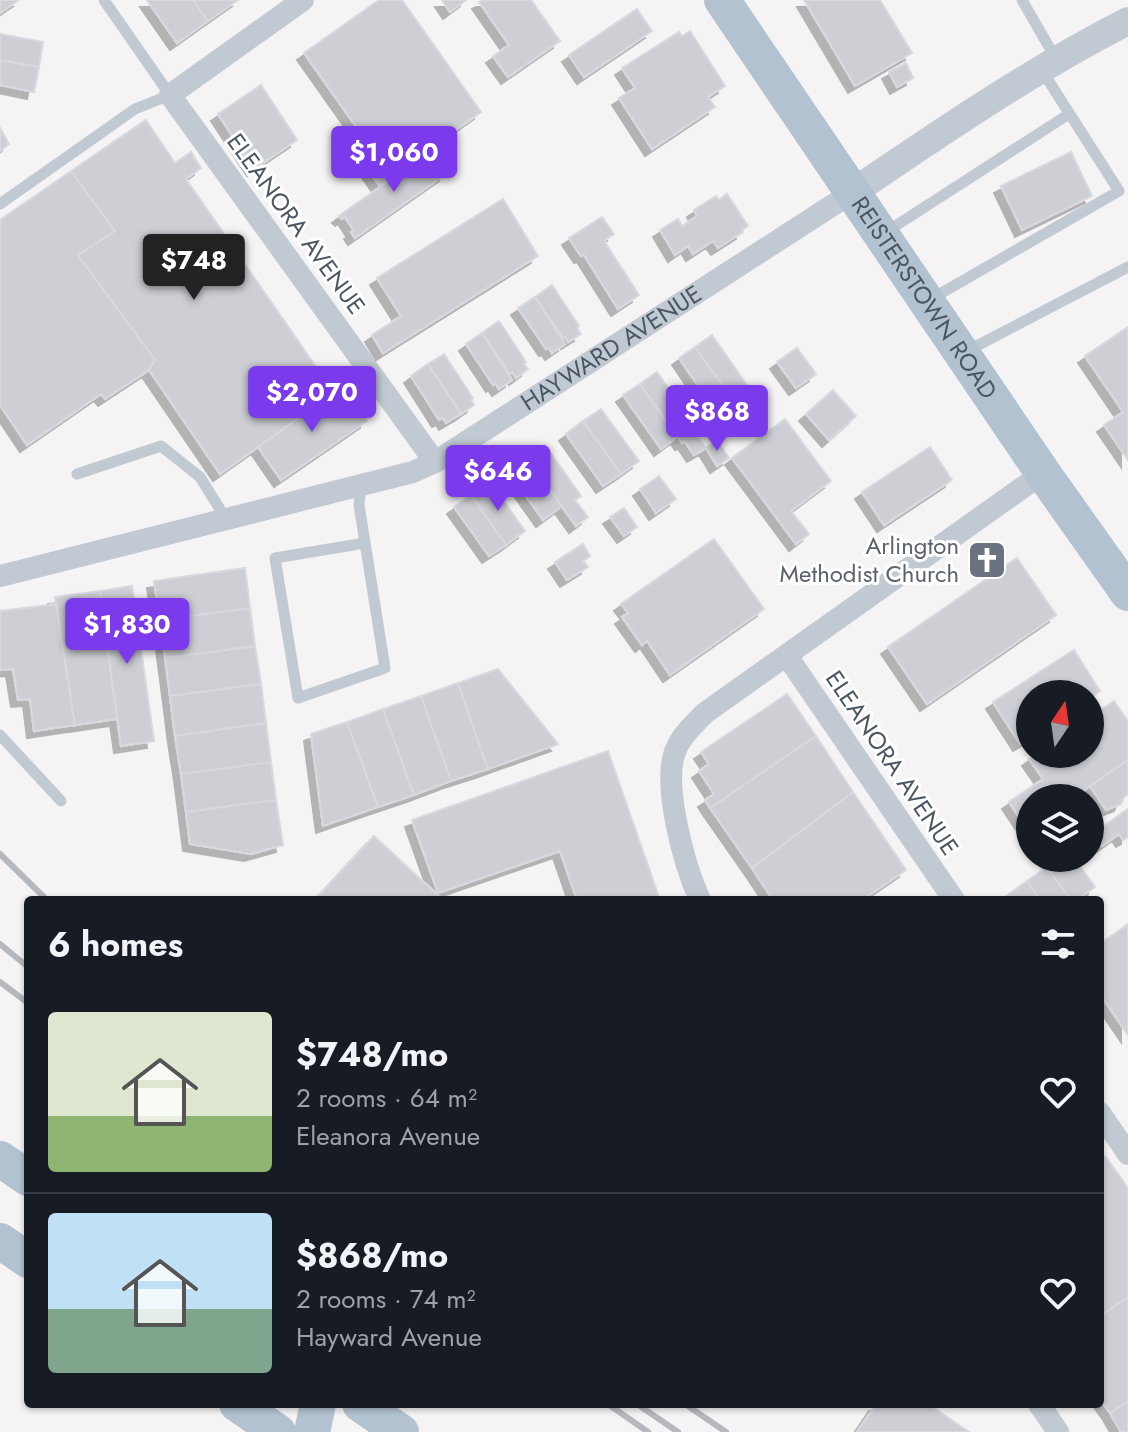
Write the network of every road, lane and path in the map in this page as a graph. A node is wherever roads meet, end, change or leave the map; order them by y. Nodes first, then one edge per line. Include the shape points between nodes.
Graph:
1 (104, 0) edge
2 (303, 0) edge
3 (722, 0) edge
4 (1022, 0) edge
5 (1128, 21) edge
6 (1048, 64) junction
7 (170, 95) junction
8 (1069, 114) junction
9 (853, 192) junction
10 (0, 204) edge
11 (882, 235) junction
12 (1128, 267) edge
13 (927, 302) junction
14 (962, 353) junction
15 (435, 462) junction
16 (1043, 473) junction
17 (77, 474) dead end
18 (361, 485) junction
19 (226, 519) junction
20 (365, 543) junction
21 (0, 576) edge
22 (1128, 593) edge
23 (787, 656) junction
24 (0, 735) edge
25 (61, 801) dead end
26 (698, 896) edge
27 (951, 896) edge
28 (1104, 1119) edge
29 (1128, 1154) edge
30 (0, 1159) edge
31 (24, 1175) edge
32 (0, 1241) edge
33 (24, 1257) edge
34 (243, 1408) edge
35 (317, 1408) edge
36 (366, 1408) edge
37 (1042, 1408) edge
38 (278, 1432) edge
39 (312, 1432) edge
40 (401, 1432) edge
41 (1058, 1432) edge

1 - 7 lane
2 - 7 street
3 - 9 main road, REISTERSTOWN ROAD
4 - 6 lane
5 - 6 street, HAYWARD AVENUE
6 - 8 lane
6 - 9 street, HAYWARD AVENUE
7 - 10 lane via 135,109
7 - 15 street, ELEANORA AVENUE
8 - 11 lane
8 - 13 lane via 1119,191
9 - 11 main road, REISTERSTOWN ROAD
9 - 15 street, HAYWARD AVENUE
11 - 13 main road, REISTERSTOWN ROAD
12 - 14 lane
13 - 14 main road, REISTERSTOWN ROAD
14 - 16 main road, REISTERSTOWN ROAD
15 - 18 street, HAYWARD AVENUE
16 - 22 main road, REISTERSTOWN ROAD
16 - 23 street
17 - 19 lane via 161,446 200,477
18 - 19 street, HAYWARD AVENUE
18 - 20 lane
19 - 21 street, HAYWARD AVENUE
20 - 20 lane via 385,668 298,698 275,558
23 - 26 street via 705,713 675,749 675,820
23 - 27 street, ELEANORA AVENUE
24 - 25 lane
28 - 29 street
30 - 31 main road
32 - 33 main road
34 - 38 main road
35 - 39 main road
36 - 40 main road
37 - 41 street

